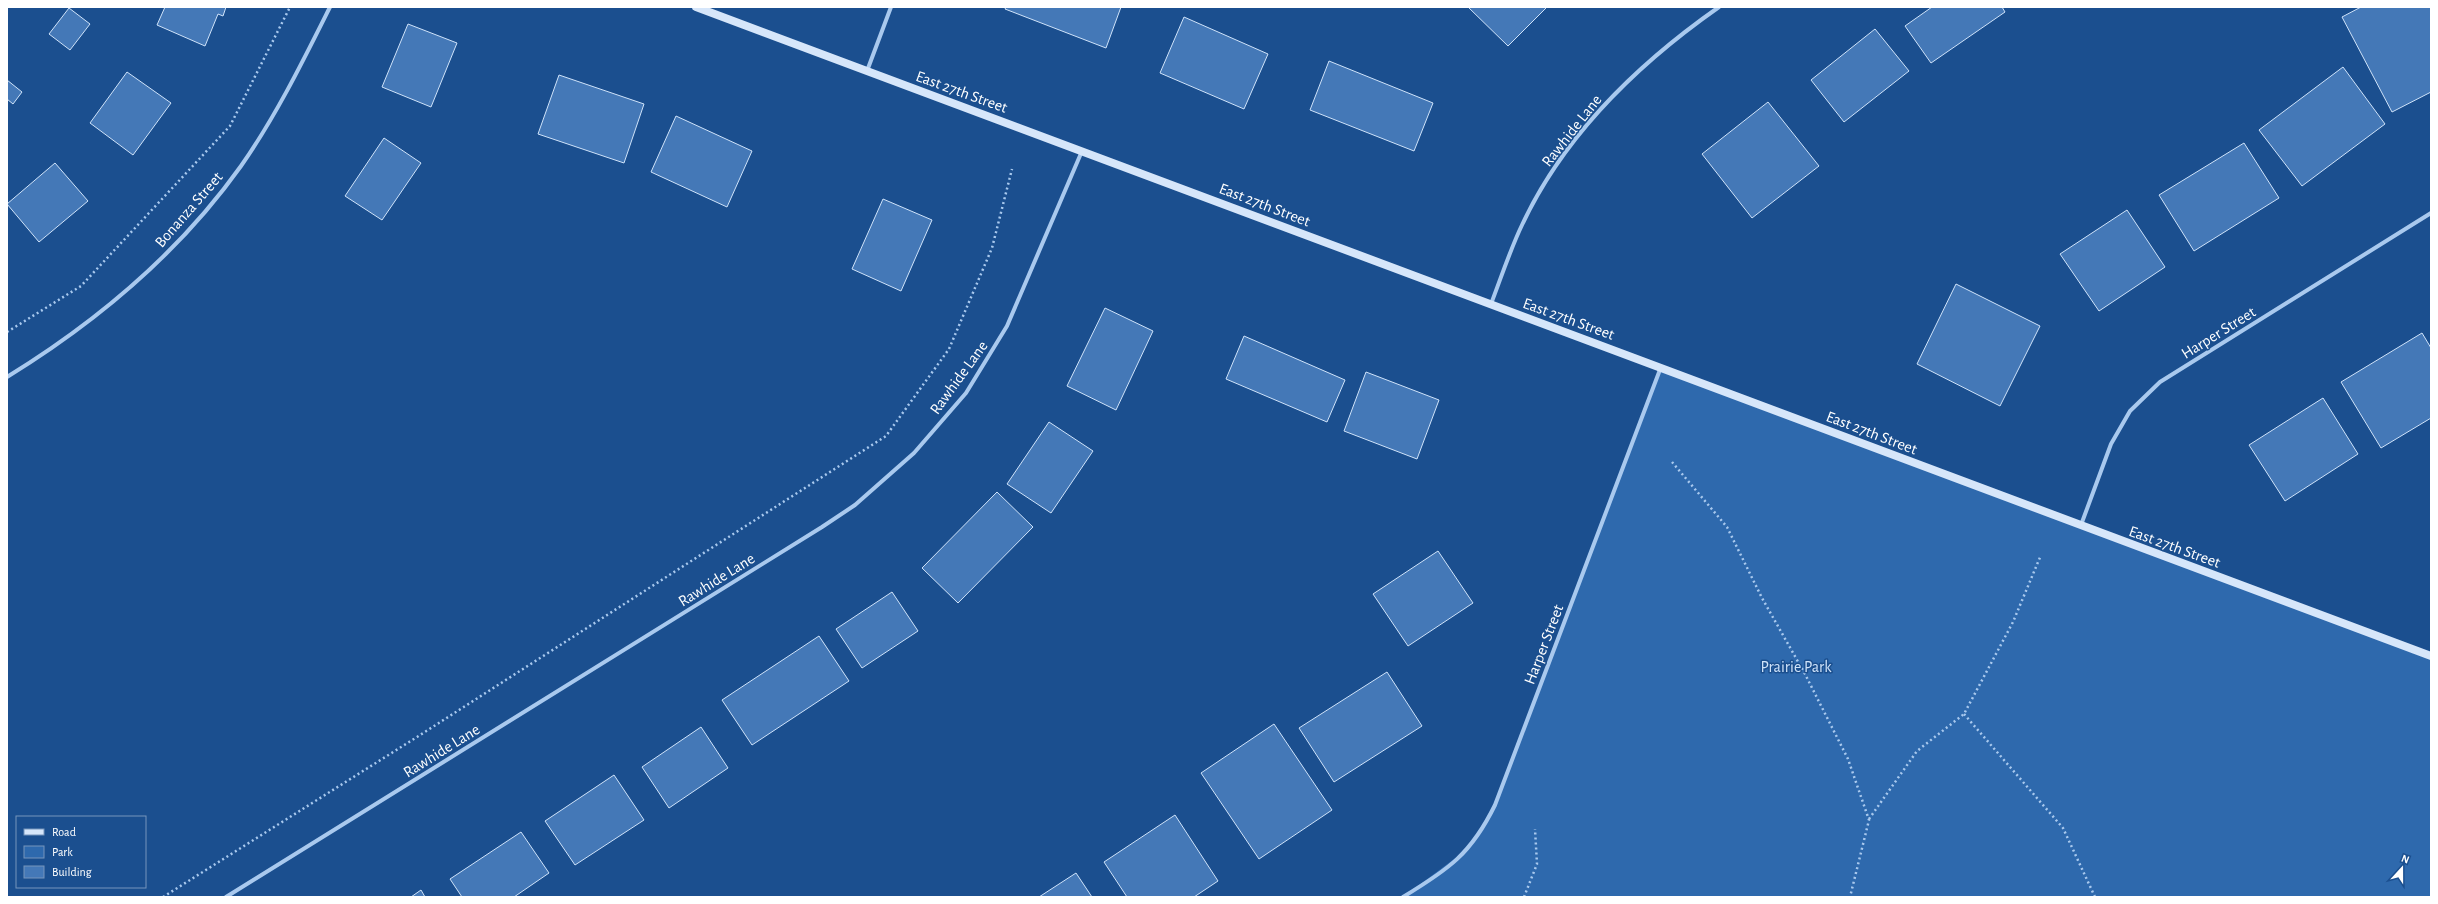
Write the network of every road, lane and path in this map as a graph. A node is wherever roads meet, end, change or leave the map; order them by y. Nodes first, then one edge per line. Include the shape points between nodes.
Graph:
1 (290, 7) edge
2 (330, 7) edge
3 (696, 7) edge
4 (891, 7) edge
5 (1719, 7) edge
6 (867, 71) junction
7 (1082, 151) junction
8 (1012, 169) dead end
9 (2431, 214) edge
10 (1491, 304) junction
11 (7, 332) edge
12 (1661, 367) junction
13 (7, 377) edge
14 (1672, 462) dead end
15 (2080, 525) junction
16 (2041, 555) dead end
17 (2431, 656) edge
18 (1964, 714) junction
19 (1869, 820) junction
20 (1535, 829) dead end
21 (163, 897) edge
22 (226, 897) edge
23 (1403, 897) edge
24 (1524, 897) edge
25 (1850, 897) edge
26 (2096, 897) edge

1 - 11 path via 230,126 81,286
2 - 13 street, Bonanza Street via 289,89 242,165 204,213 148,273 52,349
3 - 6 street, East 27th Street
4 - 6 street
5 - 10 street, Rawhide Lane via 1642,67 1598,112 1557,164 1522,224
6 - 7 street, East 27th Street
7 - 10 street, East 27th Street
7 - 22 street, Rawhide Lane via 1007,326 966,393 914,453 855,505
8 - 21 path via 992,248 949,349 886,436 417,738
9 - 15 street, Harper Street via 2160,382 2130,411 2111,444
10 - 12 street, East 27th Street
12 - 15 street, East 27th Street
12 - 23 street, Harper Street via 1495,805 1470,847 1445,870
14 - 19 path via 1727,527 1848,759
15 - 17 street, East 27th Street
16 - 18 path via 2013,622
18 - 19 path via 1918,751
18 - 26 path via 2063,828
19 - 25 path
20 - 24 path via 1537,864

